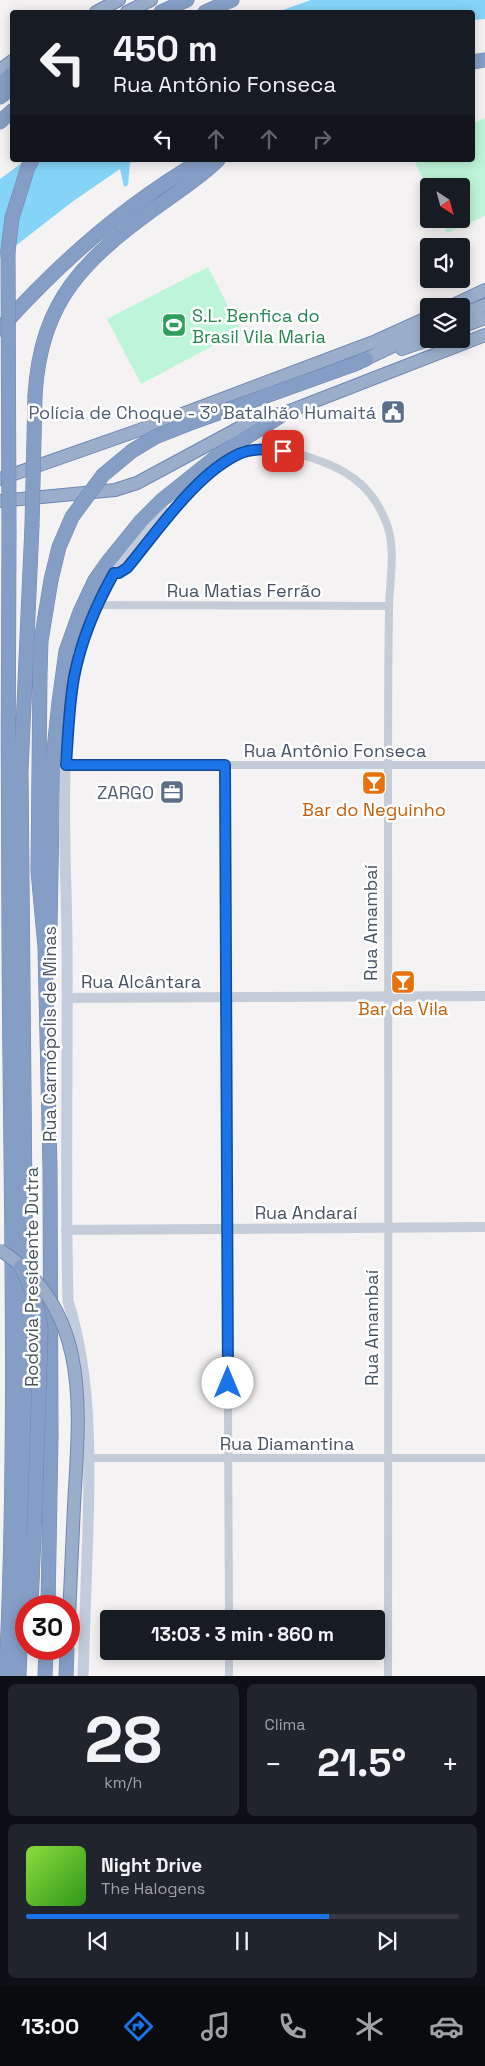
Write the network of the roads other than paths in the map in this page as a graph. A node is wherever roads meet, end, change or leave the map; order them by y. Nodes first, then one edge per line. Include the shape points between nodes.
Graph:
1 (119, 0) edge
2 (151, 0) edge
3 (187, 0) edge
4 (232, 0) edge
5 (100, 10) edge
6 (131, 10) edge
7 (165, 10) edge
8 (210, 10) edge
9 (10, 76) edge
10 (0, 84) edge
11 (10, 102) edge
12 (0, 110) edge
13 (10, 114) edge
14 (0, 122) edge
15 (31, 162) edge
16 (199, 162) edge
17 (215, 162) edge
18 (485, 290) edge
19 (468, 298) edge
20 (485, 305) edge
21 (470, 311) edge
22 (485, 318) edge
23 (420, 320) edge
24 (470, 324) edge
25 (0, 329) edge
26 (420, 333) edge
27 (485, 335) edge
28 (420, 343) edge
29 (360, 362) junction
30 (287, 412) junction
31 (194, 474) junction
32 (0, 478) edge
33 (0, 501) edge
34 (114, 573) junction
35 (99, 605) junction
36 (389, 606) junction
37 (7, 647) junction
38 (0, 722) edge
39 (66, 765) junction
40 (225, 765) junction
41 (388, 765) junction
42 (485, 765) edge
43 (45, 947) junction
44 (485, 996) edge
45 (226, 997) junction
46 (387, 997) junction
47 (67, 998) junction
48 (485, 1227) edge
49 (228, 1228) junction
50 (388, 1228) junction
51 (66, 1230) junction
52 (0, 1250) edge
53 (21, 1267) junction
54 (90, 1458) junction
55 (228, 1458) junction
56 (389, 1458) junction
57 (485, 1458) edge
58 (31, 1595) edge
59 (48, 1595) edge
60 (70, 1595) edge
61 (229, 1610) edge
62 (29, 1660) edge
63 (45, 1660) edge
64 (67, 1660) edge
65 (69, 1660) edge
66 (229, 1660) edge
67 (6, 1676) edge
68 (19, 1676) edge
69 (28, 1676) edge
70 (44, 1676) edge
71 (66, 1676) edge
72 (71, 1676) edge
73 (83, 1676) edge
74 (229, 1676) edge
75 (388, 1676) edge

1 - 5 highway
2 - 6 highway
3 - 7 highway
4 - 8 highway
9 - 10 highway
11 - 12 highway
13 - 14 highway
15 - 37 highway, Rodovia Presidente Dutra, bridge via 12,218 8,251
16 - 25 highway via 122,214 43,283
17 - 68 highway, Rodovia Presidente Dutra, bridge via 132,225 73,281 54,312 36,372 21,781 26,1310
18 - 19 highway
20 - 21 highway
22 - 24 highway
23 - 32 highway via 376,341 148,427
26 - 29 highway
27 - 30 highway
28 - 29 highway
29 - 43 highway, bridge via 155,437 103,475 72,517 59,547 41,641 38,871
30 - 31 highway
30 - 33 highway via 252,421 164,470 115,490
31 - 34 main road via 154,517
31 - 43 highway via 141,521 107,563 80,612 66,651 54,760 51,925
34 - 35 main road
34 - 36 street, Rua Amambaí via 127,568 176,508 225,462 242,453 276,450 341,469 358,480 375,500 391,542
35 - 36 street, Rua Matias Ferrão
35 - 39 main road, Rua Carmópolis de Minas via 80,651 74,678
36 - 41 street, Rua Amambaí
37 - 38 highway
37 - 67 highway, Rodovia Presidente Dutra via 13,1204 12,1476
39 - 40 street, Rua Antônio Fonseca
39 - 47 main road, Rua Carmópolis de Minas
40 - 41 street, Rua Antônio Fonseca
40 - 45 street
41 - 42 street, Rua Antônio Fonseca
41 - 46 street, Rua Amambaí
43 - 59 highway, Rodovia Presidente Dutra via 50,1168
44 - 46 street, Rua Alcântara
45 - 46 street, Rua Alcântara
45 - 47 street, Rua Alcântara
45 - 49 street
46 - 50 street, Rua Amambaí
47 - 51 main road, Rua Carmópolis de Minas
48 - 50 street, Rua Andaraí
49 - 50 street, Rua Andaraí
49 - 51 street, Rua Andaraí
49 - 55 street
50 - 56 street, Rua Amambaí
51 - 54 main road, Rua Carmópolis de Minas via 68,1301 85,1379
52 - 53 highway, bridge
53 - 58 highway, bridge via 34,1293 41,1329
53 - 60 highway, bridge via 44,1291 57,1312 74,1358 78,1424
54 - 55 street, Rua Diamantina
54 - 73 main road, Rua Carmópolis de Minas
55 - 56 street, Rua Diamantina
55 - 61 street
56 - 57 street, Rua Diamantina
56 - 75 street, Rua Amambaí
62 - 69 highway
63 - 70 highway
64 - 71 highway
65 - 72 highway
66 - 74 street

